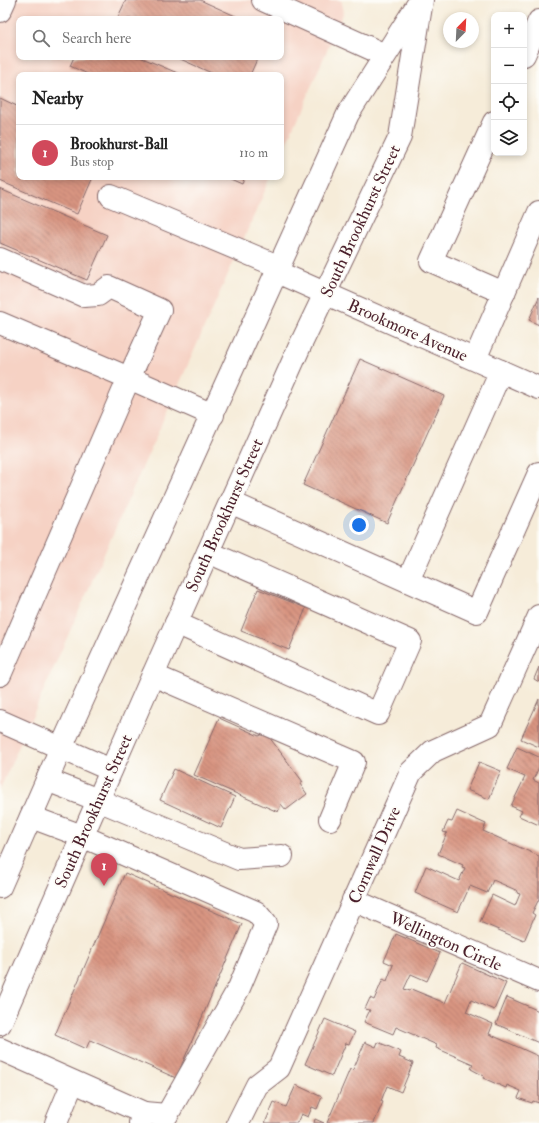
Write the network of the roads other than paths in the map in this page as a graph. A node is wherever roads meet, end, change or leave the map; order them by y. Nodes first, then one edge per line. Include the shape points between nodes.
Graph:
1 (5, 0) edge
2 (263, 0) edge
3 (422, 0) edge
4 (0, 11) edge
5 (539, 22) edge
6 (527, 48) edge
7 (385, 55) junction
8 (491, 129) edge
9 (111, 196) dead end
10 (539, 212) edge
11 (0, 259) edge
12 (278, 269) junction
13 (326, 293) junction
14 (504, 293) junction
15 (0, 323) edge
16 (475, 359) junction
17 (501, 371) junction
18 (129, 378) junction
19 (539, 388) edge
20 (213, 415) junction
21 (539, 472) edge
22 (230, 502) junction
23 (208, 552) junction
24 (408, 581) junction
25 (539, 616) edge
26 (176, 623) junction
27 (153, 675) junction
28 (0, 676) edge
29 (0, 721) edge
30 (61, 748) junction
31 (111, 770) junction
32 (47, 780) junction
33 (98, 800) junction
34 (31, 817) junction
35 (330, 819) dead end
36 (82, 836) junction
37 (282, 856) dead end
38 (0, 887) edge
39 (353, 900) junction
40 (539, 981) edge
41 (0, 1024) edge
42 (0, 1049) edge
43 (73, 1082) junction
44 (142, 1118) edge
45 (56, 1123) edge
46 (238, 1123) edge

1 - 4 main road
2 - 7 main road
3 - 7 main road, South Brookhurst Street
3 - 13 main road, South Brookhurst Street via 400,137
5 - 6 main road
7 - 12 main road, South Brookhurst Street via 348,114
8 - 14 main road via 432,261
9 - 12 main road, Brookmore Avenue
10 - 14 main road
11 - 18 main road via 84,296 98,294 109,287 160,310
12 - 13 main road, Brookmore Avenue
12 - 20 main road, South Brookhurst Street
13 - 16 main road, Brookmore Avenue
13 - 22 main road, South Brookhurst Street
14 - 16 main road
15 - 18 main road
16 - 17 main road, Brookmore Avenue
17 - 19 main road, Brookmore Avenue
17 - 24 main road
18 - 20 main road
18 - 28 main road
20 - 30 main road, South Brookhurst Street
21 - 24 main road via 477,612
22 - 23 main road, South Brookhurst Street
22 - 24 main road
23 - 26 main road, South Brookhurst Street
23 - 26 main road via 410,641 378,714
25 - 39 main road, Cornwall Drive via 490,726 433,750 411,772
26 - 27 main road, South Brookhurst Street
27 - 31 main road, South Brookhurst Street
27 - 35 main road via 354,762
29 - 30 main road
30 - 31 main road
30 - 32 main road, South Brookhurst Street
31 - 33 main road, South Brookhurst Street
32 - 33 main road
32 - 34 main road, South Brookhurst Street
33 - 36 main road, South Brookhurst Street
33 - 37 main road via 239,859
34 - 36 main road
34 - 38 main road, South Brookhurst Street
36 - 41 main road, South Brookhurst Street
36 - 44 main road via 256,912 266,924 239,988 168,1115
39 - 40 main road, Wellington Circle
39 - 46 main road, Cornwall Drive via 280,1068 257,1085
42 - 43 main road
43 - 44 main road
43 - 45 main road

